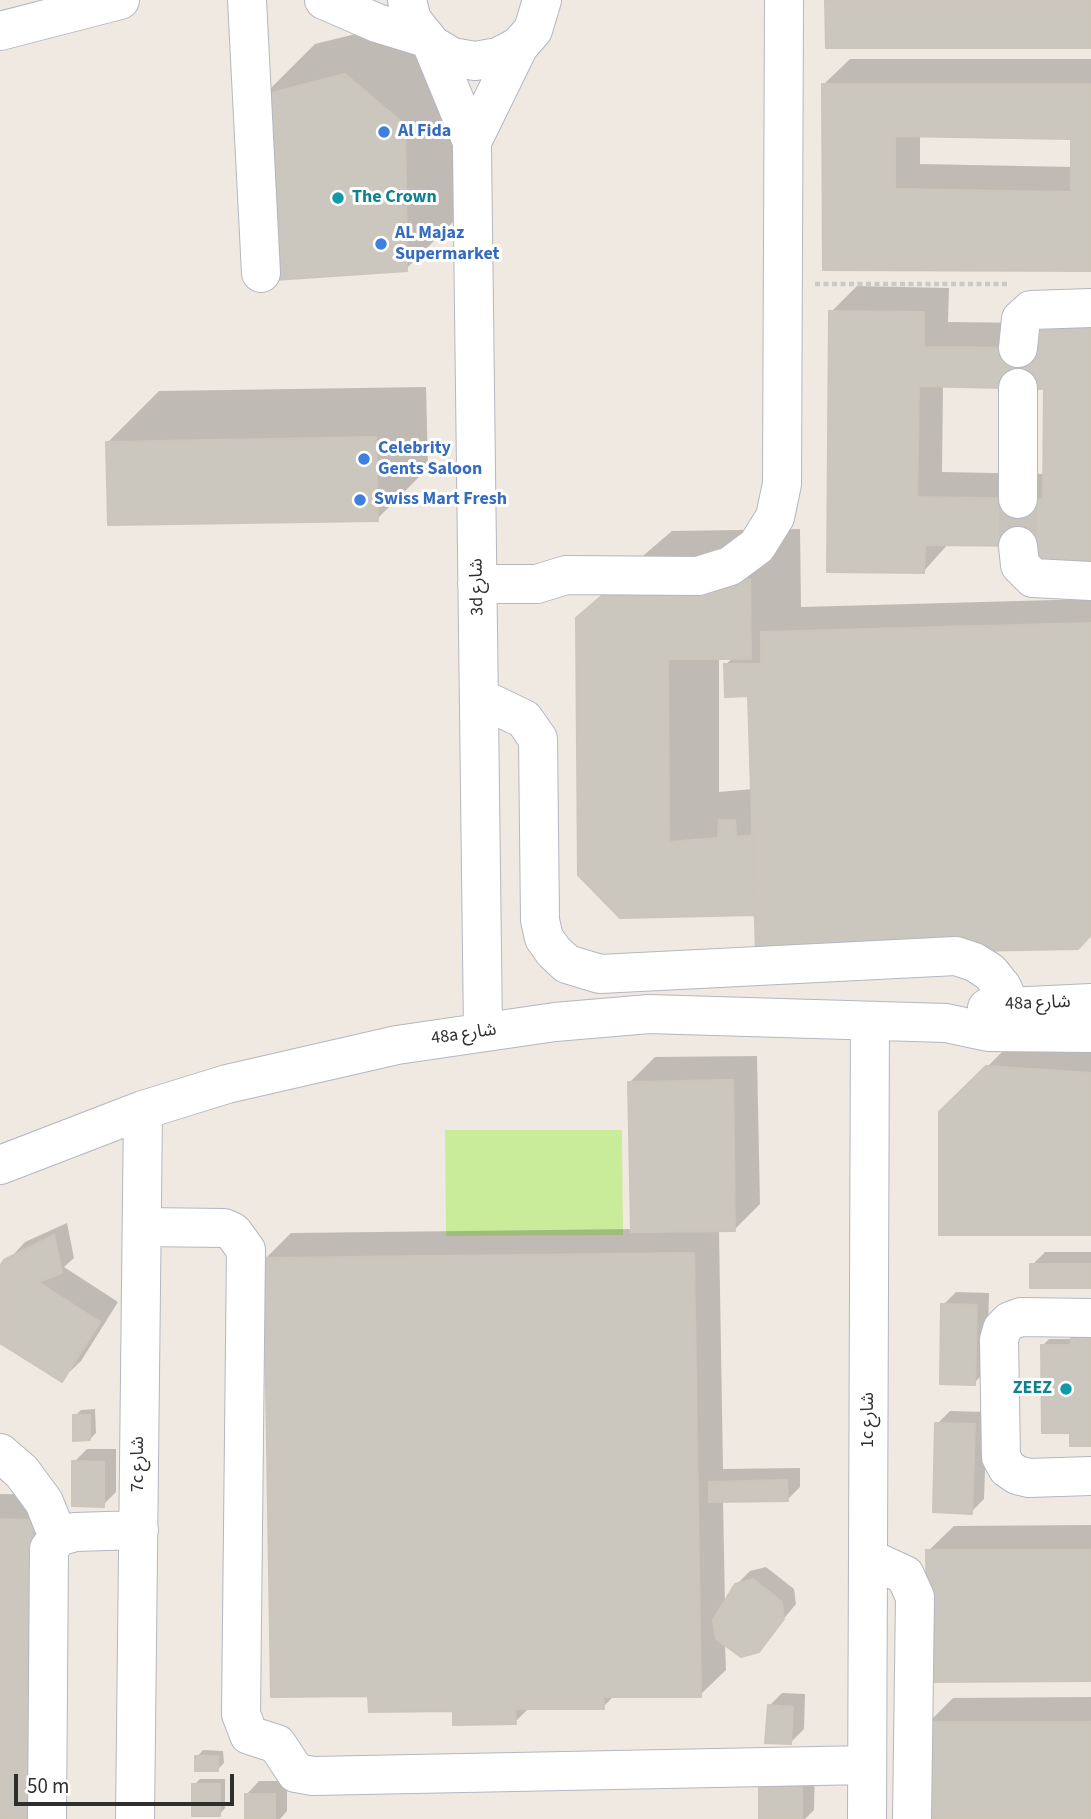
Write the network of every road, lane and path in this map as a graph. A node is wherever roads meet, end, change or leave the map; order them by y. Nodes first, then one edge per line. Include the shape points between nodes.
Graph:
1 (120, 0) edge
2 (247, 0) edge
3 (324, 0) edge
4 (407, 0) edge
5 (542, 0) edge
6 (784, 0) edge
7 (0, 31) edge
8 (427, 41) junction
9 (519, 46) junction
10 (472, 142) junction
11 (261, 273) dead end
12 (1021, 284) dead end
13 (783, 285) junction
14 (1091, 308) edge
15 (1018, 348) dead end
16 (1018, 388) dead end
17 (1018, 499) tunnel mouth
18 (1017, 546) tunnel mouth
19 (477, 570) junction
20 (1091, 581) edge
21 (480, 698) junction
22 (481, 843) junction
23 (540, 843) junction
24 (1010, 1004) junction
25 (1091, 1010) edge
26 (870, 1021) junction
27 (946, 1023) junction
28 (483, 1032) junction
29 (143, 1110) junction
30 (0, 1165) edge
31 (142, 1227) junction
32 (1091, 1318) edge
33 (0, 1454) edge
34 (1091, 1476) edge
35 (139, 1530) junction
36 (58, 1537) junction
37 (868, 1558) junction
38 (867, 1765) junction
39 (47, 1819) edge
40 (135, 1819) edge
41 (867, 1819) edge
42 (912, 1819) edge

1 - 7 street
2 - 11 street
3 - 8 street
4 - 8 street, 3d شارع via 412,20
5 - 9 street, 3d شارع via 533,30
6 - 13 street
8 - 9 street via 452,57 475,61 498,57
8 - 10 street, 3d شارع
9 - 10 street, 3d شارع
10 - 19 street, 3d شارع
12 - 13 path
13 - 19 street via 782,484 775,517 757,546 730,566 698,576 566,575 549,565
14 - 15 street via 1031,310 1021,319
16 - 17 street
18 - 20 street via 1020,565 1033,578
19 - 21 street, 3d شارع
21 - 22 street, 3d شارع
21 - 23 street via 524,719 538,739
22 - 23 street
22 - 28 street, 3d شارع
23 - 24 street via 544,937 567,964 583,971 956,956 990,972
24 - 25 street, 48a شارع
24 - 27 street, 48a شارع via 977,1010
25 - 27 street, 48a شارع via 988,1032
26 - 27 street, 48a شارع
26 - 28 street, 48a شارع via 649,1014
26 - 37 street, 1c شارع
28 - 29 street, 48a شارع via 311,1062
29 - 30 street, 48a شارع
29 - 31 street, 7c شارع
31 - 35 street, 7c شارع
31 - 38 street via 224,1228 239,1238 246,1250 241,1714 249,1735 277,1744 296,1773
32 - 34 street via 1021,1317 1002,1329 999,1340 1001,1457 1007,1468 1029,1478
33 - 36 street via 22,1472 44,1502
35 - 36 street via 75,1532
35 - 40 street, 7c شارع
36 - 39 street via 49,1549 47,1565
37 - 38 street, 1c شارع
37 - 42 street via 905,1576 915,1597
38 - 41 street, 1c شارع

